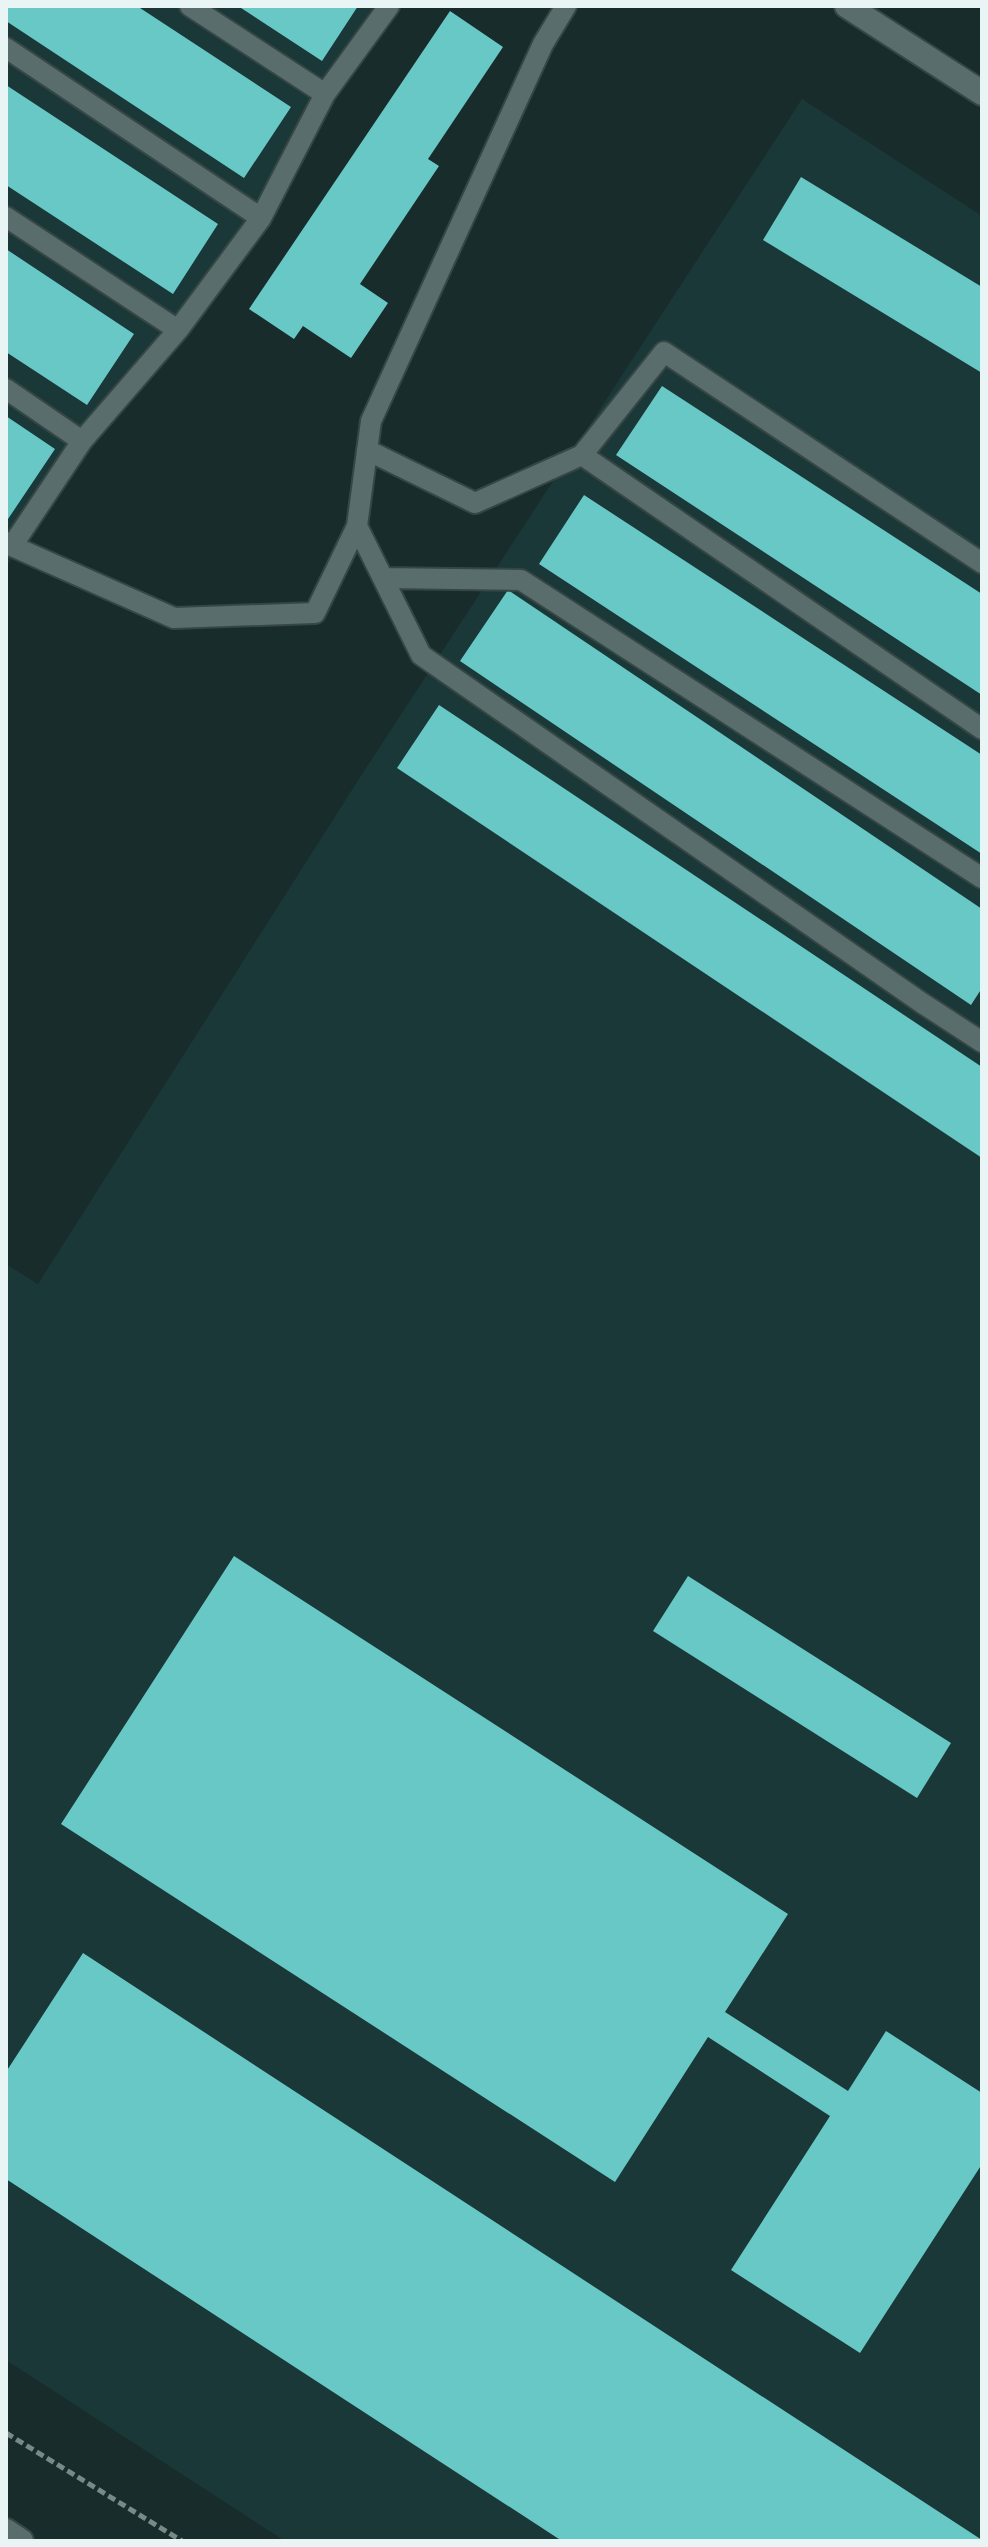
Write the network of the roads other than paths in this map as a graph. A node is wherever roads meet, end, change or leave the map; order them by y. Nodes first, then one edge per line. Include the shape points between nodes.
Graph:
1 (190, 6) edge
2 (389, 6) edge
3 (566, 6) edge
4 (847, 6) edge
5 (6, 48) edge
6 (982, 93) edge
7 (325, 94) junction
8 (6, 217) edge
9 (261, 218) junction
10 (178, 330) junction
11 (6, 389) edge
12 (82, 441) junction
13 (367, 450) junction
14 (582, 455) junction
15 (357, 526) junction
16 (9, 544) edge
17 (982, 563) edge
18 (383, 578) junction
19 (982, 729) edge
20 (982, 878) edge
21 (982, 1042) edge
22 (6, 2531) edge
23 (21, 2541) edge

1 - 7 lane
2 - 7 lane
3 - 13 lane via 543,44 371,421
4 - 6 street
5 - 9 lane
7 - 9 lane
8 - 10 lane
9 - 10 lane
10 - 12 lane
11 - 12 lane
12 - 16 lane
13 - 14 lane via 475,503
13 - 15 lane
14 - 17 lane via 664,352
14 - 19 lane
15 - 16 lane via 315,613 174,618
15 - 18 lane
18 - 20 lane via 521,580
18 - 21 lane via 421,655
22 - 23 street

